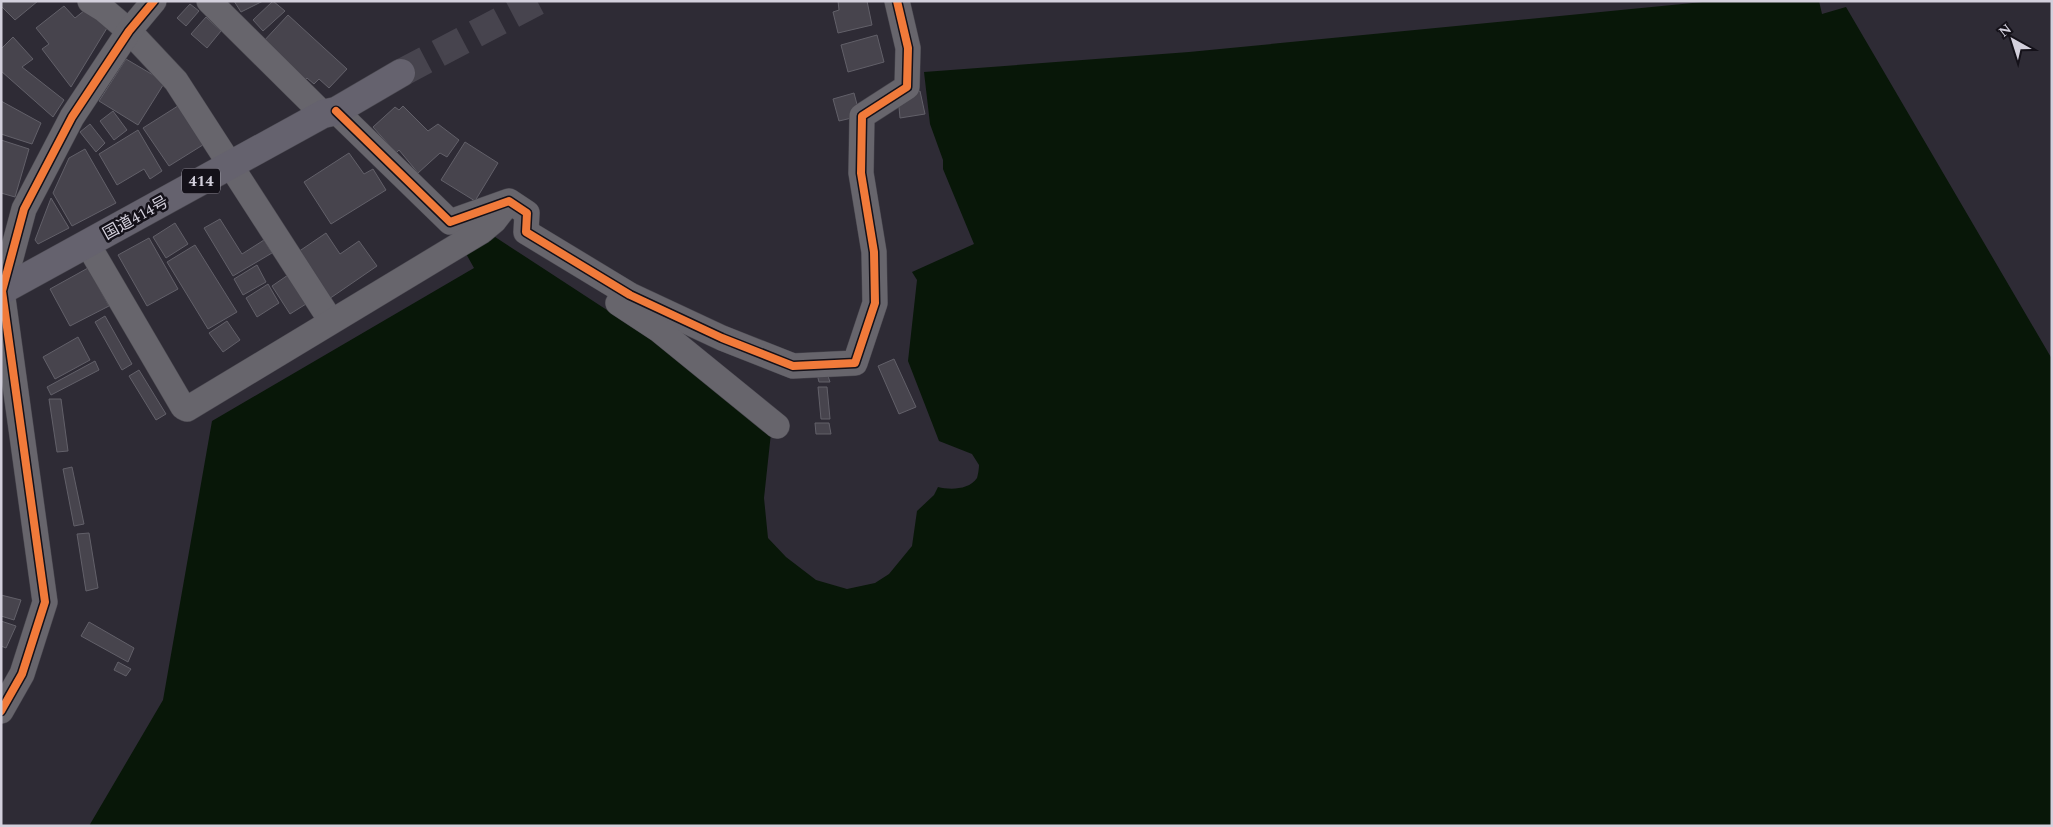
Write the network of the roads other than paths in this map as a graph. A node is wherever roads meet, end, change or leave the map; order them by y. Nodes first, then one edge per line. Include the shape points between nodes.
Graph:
1 (90, 1) edge
2 (154, 1) edge
3 (209, 1) edge
4 (897, 1) edge
5 (129, 31) junction
6 (401, 73) tunnel mouth
7 (330, 113) junction
8 (230, 165) junction
9 (509, 201) junction
10 (489, 225) junction
11 (87, 243) junction
12 (2, 291) edge
13 (332, 321) junction
14 (777, 426) dead end
15 (1, 711) edge

1 - 5 street
2 - 5 street
3 - 7 street
4 - 9 street via 908,48 907,87 862,116 861,173 874,252 875,303 855,363 793,366 722,338 630,295 526,232 526,213
5 - 8 street via 176,81
5 - 12 street via 72,117 24,209
6 - 7 highway, 国道414号 / 414
7 - 8 highway, 国道414号 / 414
7 - 9 street via 450,222
8 - 11 highway, 国道414号 / 414
8 - 13 street
9 - 10 street
10 - 13 street
10 - 14 street via 659,330
11 - 12 highway, 国道414号 / 414
11 - 13 street via 183,408 187,409
12 - 15 street via 45,602 22,674

